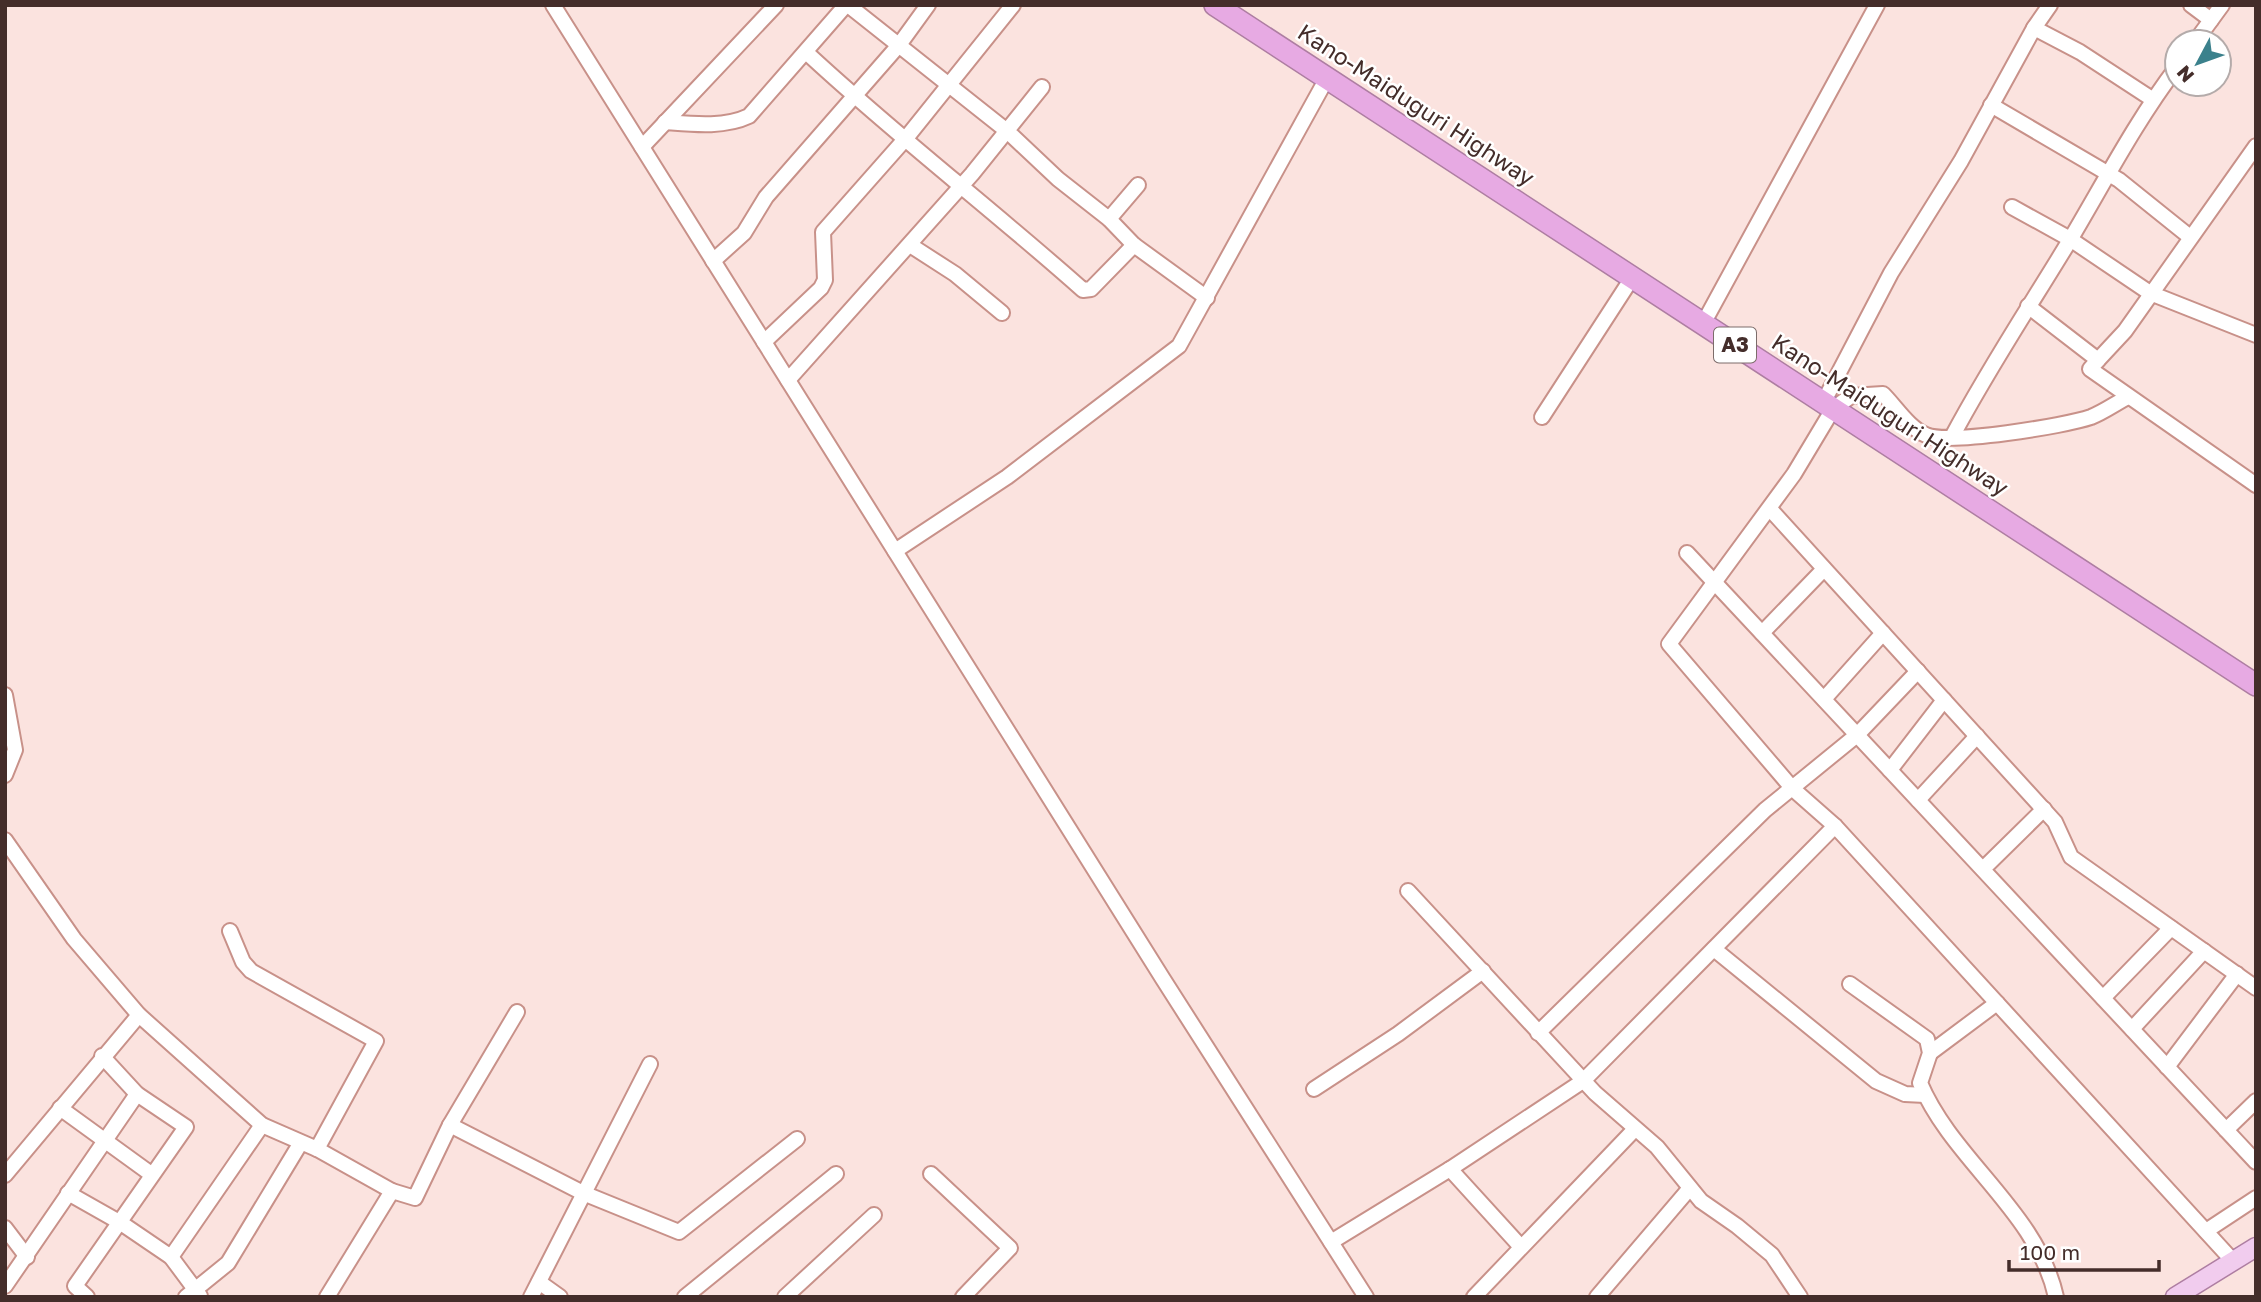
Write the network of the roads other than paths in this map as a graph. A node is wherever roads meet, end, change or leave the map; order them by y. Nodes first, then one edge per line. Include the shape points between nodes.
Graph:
1 (554, 5) edge
2 (776, 5) edge
3 (847, 5) edge
4 (928, 5) edge
5 (1013, 5) edge
6 (1215, 5) edge
7 (1877, 5) edge
8 (2050, 5) edge
9 (2191, 5) edge
10 (2222, 5) edge
11 (2211, 20) junction
12 (2034, 28) junction
13 (2205, 28) edge
14 (899, 45) junction
15 (806, 52) junction
16 (1327, 78) junction
17 (2163, 85) edge
18 (950, 86) junction
19 (1042, 87) dead end
20 (853, 96) junction
21 (2152, 99) junction
22 (1991, 105) junction
23 (665, 122) junction
24 (1007, 131) junction
25 (907, 137) junction
26 (2256, 146) edge
27 (642, 147) junction
28 (2107, 173) junction
29 (961, 184) junction
30 (1138, 185) dead end
31 (2012, 207) dead end
32 (1109, 219) junction
33 (2190, 237) junction
34 (2070, 239) junction
35 (910, 245) junction
36 (1134, 245) junction
37 (713, 261) junction
38 (1632, 278) junction
39 (2150, 293) junction
40 (1207, 298) junction
41 (2028, 306) junction
42 (1002, 313) dead end
43 (1703, 324) junction
44 (2256, 335) edge
45 (764, 342) junction
46 (2098, 360) junction
47 (788, 380) junction
48 (2128, 397) junction
49 (1828, 406) junction
50 (1542, 417) dead end
51 (1952, 438) junction
52 (2256, 485) edge
53 (1770, 509) junction
54 (895, 551) junction
55 (1687, 553) dead end
56 (1825, 569) junction
57 (1716, 584) junction
58 (1762, 633) junction
59 (1883, 633) junction
60 (1918, 671) junction
61 (2256, 685) edge
62 (5, 695) edge
63 (1824, 699) junction
64 (1944, 700) junction
65 (1857, 735) junction
66 (1977, 736) junction
67 (1890, 770) junction
68 (5, 775) edge
69 (1793, 789) junction
70 (1918, 800) junction
71 (2044, 809) junction
72 (1835, 826) junction
73 (5, 840) edge
74 (1983, 869) junction
75 (1408, 891) dead end
76 (2171, 928) junction
77 (230, 931) dead end
78 (1714, 948) junction
79 (2204, 951) junction
80 (1483, 971) junction
81 (2237, 974) junction
82 (1850, 984) dead end
83 (2256, 988) edge
84 (2103, 998) junction
85 (1997, 1003) junction
86 (517, 1012) dead end
87 (139, 1015) junction
88 (2132, 1029) junction
89 (1538, 1033) junction
90 (1930, 1054) junction
91 (102, 1056) junction
92 (650, 1064) dead end
93 (2167, 1067) junction
94 (1583, 1081) junction
95 (1314, 1089) dead end
96 (137, 1094) junction
97 (1925, 1095) junction
98 (2256, 1101) edge
99 (60, 1108) junction
100 (262, 1125) junction
101 (450, 1125) junction
102 (1634, 1130) junction
103 (2226, 1130) junction
104 (797, 1139) dead end
105 (102, 1140) junction
106 (300, 1144) junction
107 (317, 1149) junction
108 (2256, 1162) edge
109 (1450, 1169) junction
110 (151, 1174) junction
111 (836, 1174) dead end
112 (931, 1174) dead end
113 (5, 1175) edge
114 (1690, 1188) junction
115 (392, 1191) junction
116 (68, 1193) junction
117 (583, 1193) junction
118 (2256, 1198) edge
119 (874, 1215) dead end
120 (121, 1223) junction
121 (5, 1228) edge
122 (2206, 1231) junction
123 (1331, 1242) junction
124 (1521, 1247) junction
125 (2256, 1247) edge
126 (27, 1257) junction
127 (171, 1257) junction
128 (2233, 1261) junction
129 (539, 1282) junction
130 (5, 1286) edge
131 (194, 1294) edge
132 (87, 1297) edge
133 (327, 1297) edge
134 (531, 1297) edge
135 (560, 1297) edge
136 (685, 1297) edge
137 (785, 1297) edge
138 (963, 1297) edge
139 (1367, 1297) edge
140 (1474, 1297) edge
141 (1597, 1297) edge
142 (1800, 1297) edge
143 (2056, 1297) edge
144 (2175, 1297) edge

1 - 27 street
2 - 23 street
3 - 14 street
3 - 15 street
4 - 14 street
5 - 18 street
6 - 16 highway, Kano-Maiduguri Highway / A3
7 - 43 street
8 - 12 street
9 - 11 street
10 - 11 street
11 - 13 street
12 - 21 street
12 - 22 street
14 - 18 street
14 - 20 street
15 - 20 street
15 - 23 street via 755,111 741,120
16 - 38 highway, Kano-Maiduguri Highway / A3
16 - 40 street
17 - 21 street
18 - 24 street
18 - 25 street
19 - 24 street
20 - 25 street
20 - 37 street via 766,197 744,233
21 - 28 street
22 - 28 street
22 - 49 street via 1891,273
23 - 27 street
24 - 29 street
24 - 32 street
25 - 29 street
25 - 45 street via 823,232 825,280 821,288
26 - 33 street
27 - 37 street
28 - 33 street
28 - 34 street
29 - 35 street
29 - 36 street via 1083,290 1091,289
30 - 32 street
31 - 34 street
32 - 36 street
33 - 39 street
34 - 39 street
34 - 41 street
35 - 42 street
35 - 47 street
36 - 40 street
37 - 45 street
38 - 43 highway, Kano-Maiduguri Highway / A3
38 - 50 street
39 - 44 street
39 - 46 street via 2125,331
40 - 54 street via 1179,346 1007,477
41 - 46 street
41 - 51 street
43 - 49 highway, Kano-Maiduguri Highway / A3
45 - 47 street
46 - 48 street via 2090,369
47 - 54 street
48 - 51 street via 2088,418
48 - 52 street
49 - 51 street via 1852,396 1879,393 1917,430
49 - 53 street
49 - 61 highway, Kano-Maiduguri Highway / A3
53 - 56 street
53 - 57 street
54 - 123 street
55 - 57 street
56 - 58 street
56 - 59 street
57 - 58 street
57 - 69 street via 1669,644
58 - 63 street
59 - 60 street
59 - 63 street
60 - 64 street
60 - 65 street
62 - 68 street via 15,750
63 - 65 street
64 - 66 street
64 - 67 street
65 - 67 street
65 - 69 street
66 - 70 street
66 - 71 street
67 - 70 street
69 - 72 street
69 - 89 street via 1765,810
70 - 74 street
71 - 74 street
71 - 76 street via 2071,857
72 - 78 street
72 - 85 street
73 - 87 street via 74,939
74 - 84 street
75 - 80 street
76 - 79 street
76 - 84 street
77 - 107 street via 251,971 376,1041
78 - 94 street
78 - 97 street via 1876,1081 1905,1094
79 - 81 street
79 - 88 street
80 - 89 street
80 - 95 street
81 - 83 street
81 - 93 street
82 - 90 street via 1927,1039
84 - 88 street
85 - 90 street
85 - 122 street
86 - 101 street
87 - 91 street
87 - 100 street
88 - 93 street
89 - 94 street
90 - 97 street via 1920,1083
91 - 96 street
91 - 99 street
92 - 117 street
93 - 103 street
94 - 102 street
94 - 109 street
96 - 105 street
96 - 110 street via 187,1127
97 - 143 street via 1964,1155 2023,1223
98 - 103 street
99 - 105 street
99 - 113 street
100 - 106 street
100 - 127 street
101 - 115 street via 415,1198
101 - 117 street
102 - 114 street via 1657,1147
102 - 124 street
103 - 108 street
104 - 117 street via 679,1232
105 - 110 street
105 - 116 street
106 - 107 street
106 - 131 street via 228,1263
107 - 115 street
109 - 123 street
109 - 124 street
110 - 120 street
111 - 136 street
112 - 138 street via 1010,1248
114 - 141 street
114 - 142 street via 1772,1255
115 - 133 street
116 - 120 street
116 - 126 street
117 - 129 street
118 - 122 street
119 - 137 street
120 - 127 street
120 - 132 street via 75,1286
121 - 126 street
122 - 128 street
123 - 139 street
124 - 140 street
125 - 128 main road
126 - 130 street
127 - 131 street
128 - 144 main road
129 - 134 street
129 - 135 street

